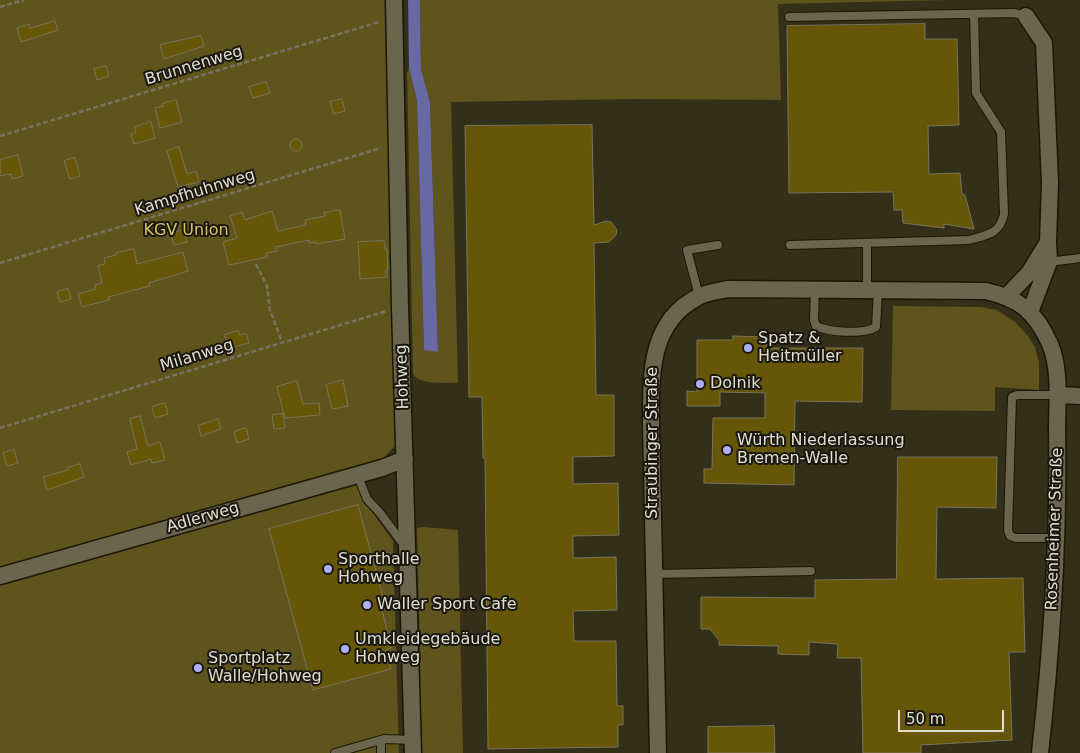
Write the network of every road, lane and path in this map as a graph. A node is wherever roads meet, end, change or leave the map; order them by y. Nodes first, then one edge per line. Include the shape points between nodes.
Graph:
1 (24, 0) edge
2 (394, 0) edge
3 (0, 7) edge
4 (974, 14) junction
5 (1026, 16) joint
6 (395, 17) junction
7 (789, 17) dead end
8 (0, 136) edge
9 (397, 143) junction
10 (1048, 242) junction
11 (867, 243) junction
12 (718, 244) dead end
13 (790, 246) dead end
14 (1080, 258) edge
15 (1049, 262) junction
16 (0, 263) edge
17 (256, 264) dead end
18 (815, 289) junction
19 (872, 290) junction
20 (699, 296) junction
21 (1019, 304) junction
22 (400, 307) junction
23 (282, 342) junction
24 (1057, 395) junction
25 (1080, 396) edge
26 (0, 428) edge
27 (406, 459) junction
28 (357, 474) junction
29 (1057, 538) junction
30 (408, 550) junction
31 (811, 571) dead end
32 (654, 574) junction
33 (0, 576) edge
34 (381, 740) junction
35 (413, 747) edge
36 (335, 753) edge
37 (381, 753) edge
38 (658, 753) edge
39 (1040, 753) edge

1 - 3 path
2 - 6 street, Hohweg
4 - 5 lane via 1014,13
4 - 7 lane
4 - 11 lane via 976,93 1001,132 1002,225 991,234 969,240
5 - 10 street via 1044,43 1050,183
6 - 8 path, Brunnenweg
6 - 9 street, Hohweg
9 - 16 path, Kampfhuhnweg
9 - 22 street, Hohweg
10 - 15 street
10 - 21 street via 1022,282
11 - 13 lane
11 - 19 lane
12 - 20 lane via 687,250
14 - 15 lane
15 - 21 street
17 - 23 path via 268,286 270,310
18 - 19 street, Straubinger Straße
18 - 19 lane via 816,326 826,330 870,331 876,328
18 - 20 street, Straubinger Straße via 728,288
19 - 21 street, Straubinger Straße via 986,291
20 - 32 street, Straubinger Straße via 676,313 661,334 654,355 651,404
21 - 24 street, Rosenheimer Straße via 1039,324 1050,345 1056,368
22 - 23 path, Milanweg
22 - 27 street, Hohweg
23 - 26 path, Milanweg
24 - 25 street
24 - 29 street, Rosenheimer Straße
24 - 29 lane via 1012,397 1008,530 1010,536 1016,538
27 - 28 street, Adlerweg
27 - 30 street, Hohweg
28 - 30 lane via 367,499
28 - 33 street, Adlerweg
29 - 39 street, Rosenheimer Straße
30 - 35 street, Hohweg
31 - 32 lane
32 - 38 street, Straubinger Straße
34 - 35 lane
34 - 36 lane
34 - 37 lane

